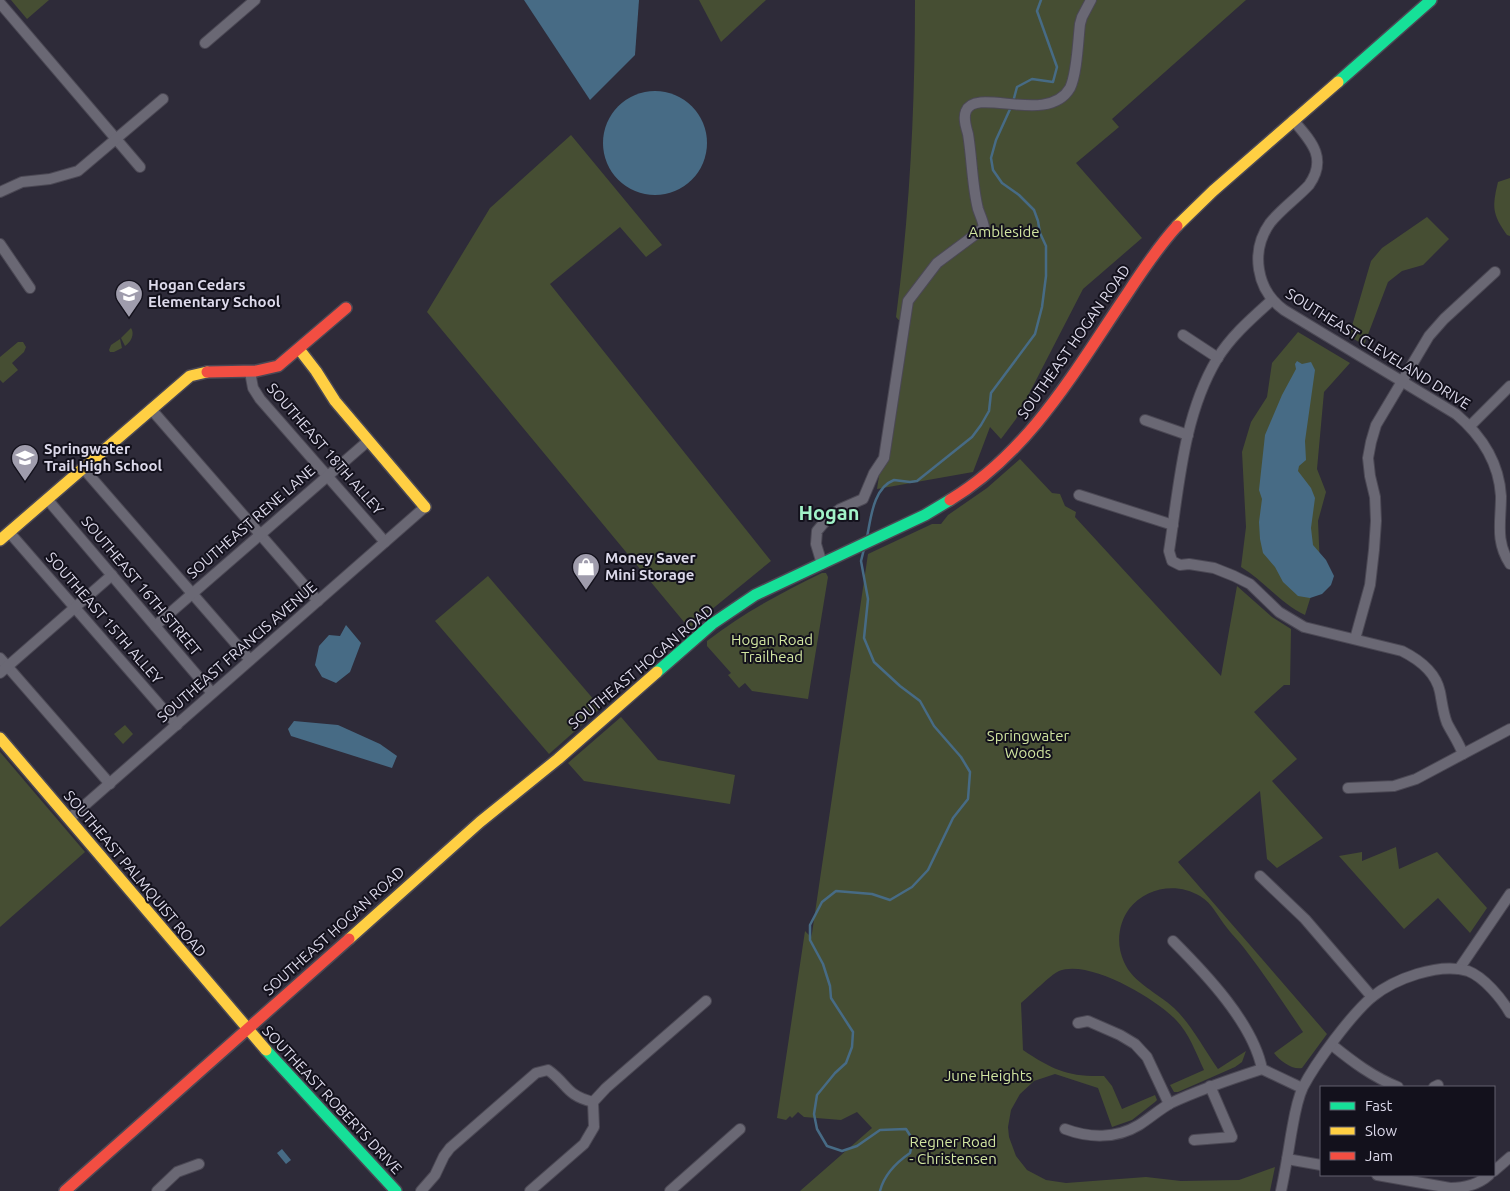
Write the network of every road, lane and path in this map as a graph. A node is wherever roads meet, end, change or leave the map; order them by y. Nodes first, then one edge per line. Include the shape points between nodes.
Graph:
1 (254, 0) edge
2 (1091, 0) edge
3 (1431, 0) edge
4 (0, 3) edge
5 (204, 44) dead end
6 (163, 99) dead end
7 (1293, 120) junction
8 (116, 139) junction
9 (140, 167) dead end
10 (0, 192) edge
11 (0, 244) edge
12 (1495, 272) dead end
13 (30, 288) dead end
14 (1272, 300) junction
15 (346, 308) dead end
16 (1183, 335) dead end
17 (298, 350) junction
18 (1218, 358) junction
19 (250, 372) junction
20 (1402, 381) junction
21 (1510, 386) edge
22 (151, 409) junction
23 (1145, 420) dead end
24 (1470, 426) junction
25 (1188, 435) junction
26 (368, 440) junction
27 (83, 468) junction
28 (327, 476) junction
29 (1079, 495) dead end
30 (1505, 495) edge
31 (47, 499) junction
32 (425, 507) joint
33 (1173, 525) junction
34 (260, 534) junction
35 (4, 536) edge
36 (385, 542) junction
37 (822, 564) junction
38 (1510, 564) edge
39 (112, 575) junction
40 (192, 593) junction
41 (318, 601) junction
42 (75, 608) junction
43 (155, 626) junction
44 (1355, 639) junction
45 (0, 658) edge
46 (250, 660) junction
47 (4, 670) edge
48 (212, 693) junction
49 (177, 725) junction
50 (1510, 729) edge
51 (0, 738) edge
52 (1464, 754) junction
53 (110, 784) junction
54 (1348, 788) dead end
55 (69, 819) junction
56 (1260, 876) dead end
57 (1510, 894) edge
58 (1173, 941) dead end
59 (1460, 969) junction
60 (1372, 997) junction
61 (706, 1001) dead end
62 (1510, 1014) edge
63 (1078, 1022) dead end
64 (246, 1030) junction
65 (1332, 1045) junction
66 (1262, 1069) junction
67 (1210, 1086) junction
68 (1396, 1086) edge
69 (1302, 1088) junction
70 (594, 1102) junction
71 (1169, 1104) junction
72 (740, 1129) dead end
73 (1065, 1129) dead end
74 (1194, 1140) dead end
75 (1510, 1157) edge
76 (1287, 1159) junction
77 (199, 1164) dead end
78 (1320, 1165) edge
79 (1495, 1170) edge
80 (1383, 1176) edge
81 (1488, 1176) edge
82 (65, 1191) edge
83 (158, 1191) edge
84 (396, 1191) edge
85 (421, 1191) edge
86 (530, 1191) edge
87 (670, 1191) edge
88 (1281, 1191) edge

1 - 5 street
2 - 37 street via 1082,17 1073,77 1060,100 1050,104 971,104 966,112 977,202 984,227 938,263 908,301 884,458 863,499 840,509 817,532 816,544
3 - 7 main road, SOUTHEAST HOGAN ROAD
4 - 8 street
6 - 8 street
7 - 14 street, SOUTHEAST CLEVELAND DRIVE via 1314,147 1318,166 1309,185 1271,222 1260,244 1259,270 1264,288
7 - 37 main road, SOUTHEAST HOGAN ROAD via 1175,228 1061,393 1005,458 948,502
8 - 9 street
8 - 10 street via 78,171 22,182
11 - 13 street
12 - 20 street via 1437,326
14 - 18 street via 1236,334
14 - 20 street, SOUTHEAST CLEVELAND DRIVE
15 - 17 main road
16 - 18 street
17 - 19 main road via 278,366
17 - 26 main road
18 - 25 street via 1204,385
19 - 22 main road via 199,373 182,382
19 - 28 street, SOUTHEAST 18TH ALLEY via 257,394
20 - 24 street, SOUTHEAST CLEVELAND DRIVE
20 - 44 street via 1376,425 1368,458 1375,497 1374,550 1370,585
21 - 24 street
22 - 27 main road
22 - 34 street
23 - 25 street
24 - 30 street, SOUTHEAST CLEVELAND DRIVE via 1491,457
25 - 33 street
26 - 28 street, SOUTHEAST RENE LANE
26 - 32 main road
27 - 31 main road
27 - 40 street
28 - 34 street, SOUTHEAST RENE LANE
28 - 36 street, SOUTHEAST 18TH ALLEY
29 - 33 street
30 - 38 street, SOUTHEAST CLEVELAND DRIVE via 1500,537
31 - 35 main road
31 - 39 street, SOUTHEAST 16TH STREET
32 - 36 street, SOUTHEAST FRANCIS AVENUE
33 - 44 street via 1169,551 1172,561 1180,565 1214,568 1234,576 1250,584 1279,612 1304,627
34 - 40 street, SOUTHEAST RENE LANE
34 - 41 street
35 - 42 street, SOUTHEAST 15TH ALLEY
36 - 41 street, SOUTHEAST FRANCIS AVENUE
37 - 64 main road, SOUTHEAST HOGAN ROAD via 755,596 700,633 558,759 480,822
39 - 42 street
39 - 43 street, SOUTHEAST 16TH STREET
40 - 43 street, SOUTHEAST RENE LANE
40 - 46 street
41 - 46 street, SOUTHEAST FRANCIS AVENUE
42 - 47 street
42 - 49 street, SOUTHEAST 15TH ALLEY
43 - 48 street, SOUTHEAST 16TH STREET
44 - 52 street via 1402,651 1426,666 1440,689 1447,723
45 - 47 street
46 - 48 street, SOUTHEAST FRANCIS AVENUE
47 - 53 street
48 - 49 street, SOUTHEAST FRANCIS AVENUE
49 - 53 street, SOUTHEAST FRANCIS AVENUE
50 - 52 street
51 - 55 main road, SOUTHEAST PALMQUIST ROAD
52 - 54 street via 1394,786
53 - 55 street, SOUTHEAST FRANCIS AVENUE
55 - 64 main road, SOUTHEAST PALMQUIST ROAD
56 - 60 street via 1305,919
57 - 59 street
58 - 66 street via 1204,971 1238,1017 1254,1045
59 - 60 street via 1409,976
59 - 62 street via 1470,972 1492,990
60 - 65 street
61 - 70 street
63 - 71 street via 1088,1021 1135,1044 1146,1057
64 - 82 main road, SOUTHEAST HOGAN ROAD
64 - 84 main road, SOUTHEAST ROBERTS DRIVE
65 - 68 street via 1364,1070
65 - 69 street
66 - 67 street
66 - 69 street
67 - 71 street
67 - 74 street via 1232,1138
69 - 76 street
70 - 85 street via 572,1094 548,1070 536,1073 450,1148 431,1181
70 - 86 street via 594,1122 587,1140
71 - 73 street via 1123,1132 1096,1136
72 - 87 street
75 - 79 street
76 - 78 street
76 - 88 street
77 - 83 street via 178,1172
80 - 81 street via 1450,1188 1468,1186

